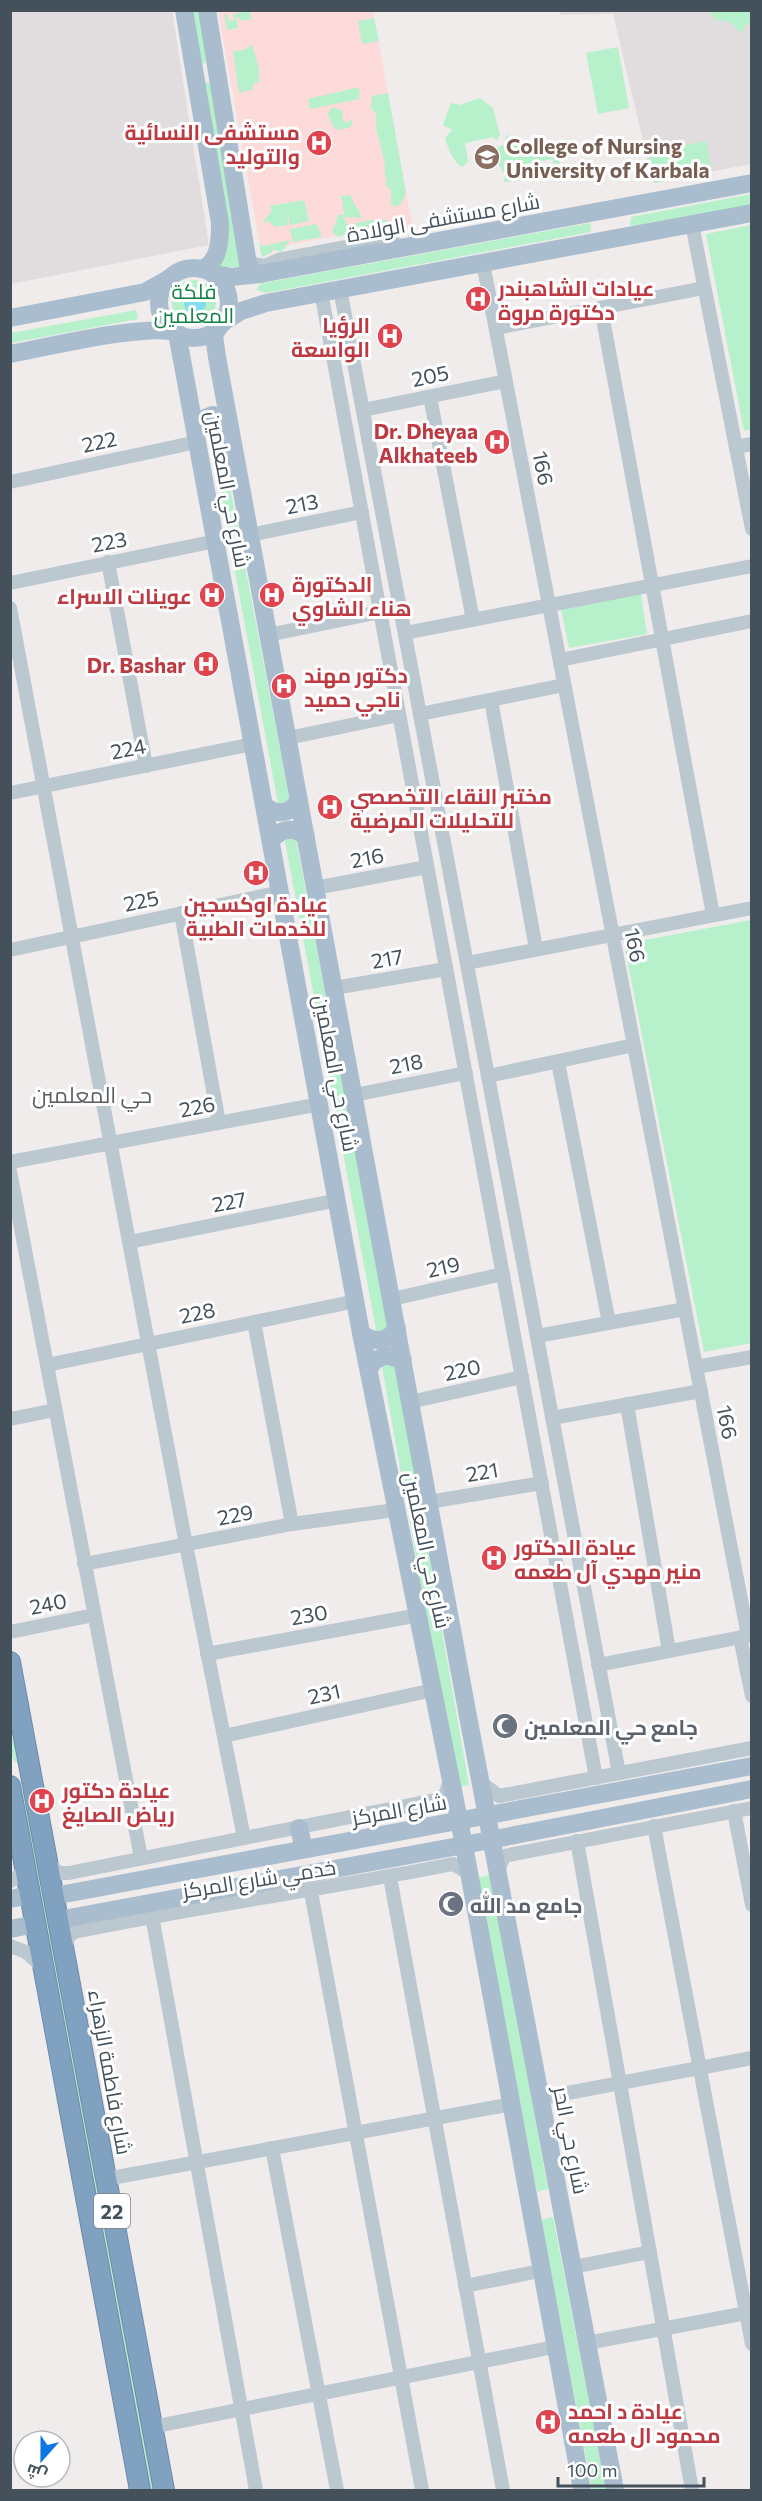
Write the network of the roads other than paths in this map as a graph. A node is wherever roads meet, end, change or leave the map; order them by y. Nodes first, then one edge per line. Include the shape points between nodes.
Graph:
1 (184, 10) edge
2 (207, 10) edge
3 (216, 59) junction
4 (193, 63) junction
5 (220, 85) junction
6 (197, 86) junction
7 (752, 183) edge
8 (634, 205) junction
9 (585, 213) junction
10 (752, 213) edge
11 (692, 224) junction
12 (639, 234) junction
13 (591, 242) junction
14 (406, 247) junction
15 (247, 258) junction
16 (483, 262) junction
17 (208, 272) junction
18 (260, 274) junction
19 (168, 279) junction
20 (704, 288) junction
21 (340, 289) junction
22 (321, 292) junction
23 (601, 308) junction
24 (346, 317) junction
25 (10, 318) edge
26 (326, 321) junction
27 (220, 325) junction
28 (496, 328) junction
29 (177, 333) junction
30 (10, 354) edge
31 (506, 381) junction
32 (430, 397) junction
33 (363, 410) junction
34 (229, 423) junction
35 (196, 435) junction
36 (752, 444) edge
37 (735, 447) junction
38 (10, 482) edge
39 (362, 513) junction
40 (752, 529) edge
41 (250, 535) junction
42 (216, 541) junction
43 (108, 562) junction
44 (752, 566) edge
45 (10, 583) edge
46 (652, 585) junction
47 (549, 605) junction
48 (10, 608) edge
49 (380, 612) junction
50 (473, 620) junction
51 (752, 621) edge
52 (405, 633) junction
53 (268, 635) junction
54 (662, 639) junction
55 (410, 659) junction
56 (560, 660) junction
57 (389, 662) junction
58 (564, 685) junction
59 (415, 686) junction
60 (394, 689) junction
61 (491, 700) junction
62 (420, 714) junction
63 (399, 715) junction
64 (288, 738) junction
65 (253, 744) junction
66 (146, 766) junction
67 (44, 786) junction
68 (10, 793) edge
69 (299, 800) junction
70 (265, 806) junction
71 (306, 837) junction
72 (271, 841) junction
73 (427, 867) junction
74 (315, 888) junction
75 (280, 892) junction
76 (752, 908) edge
77 (181, 913) junction
78 (713, 915) junction
79 (613, 934) junction
80 (72, 936) junction
81 (536, 949) junction
82 (10, 950) edge
83 (467, 963) junction
84 (446, 969) junction
85 (334, 988) junction
86 (473, 995) junction
87 (452, 1000) junction
88 (478, 1024) junction
89 (457, 1027) junction
90 (634, 1045) junction
91 (558, 1062) junction
92 (466, 1073) junction
93 (488, 1076) junction
94 (354, 1095) junction
95 (320, 1104) junction
96 (219, 1123) junction
97 (111, 1143) junction
98 (10, 1162) edge
99 (10, 1171) edge
100 (338, 1200) junction
101 (14, 1212) edge
102 (129, 1242) junction
103 (503, 1274) junction
104 (392, 1299) junction
105 (356, 1301) junction
106 (685, 1309) junction
107 (255, 1322) junction
108 (609, 1323) junction
109 (396, 1328) junction
110 (361, 1333) junction
111 (537, 1336) junction
112 (148, 1344) junction
113 (752, 1357) edge
114 (403, 1360) junction
115 (47, 1365) junction
116 (696, 1367) junction
117 (369, 1369) junction
118 (522, 1377) junction
119 (700, 1391) junction
120 (411, 1402) junction
121 (627, 1404) junction
122 (56, 1410) junction
123 (552, 1418) junction
124 (10, 1419) edge
125 (542, 1483) junction
126 (429, 1502) junction
127 (395, 1510) junction
128 (292, 1524) junction
129 (573, 1532) junction
130 (552, 1537) junction
131 (186, 1545) junction
132 (579, 1562) junction
133 (84, 1564) junction
134 (557, 1566) junction
135 (94, 1615) junction
136 (419, 1615) junction
137 (10, 1632) edge
138 (747, 1636) edge
139 (669, 1651) junction
140 (207, 1654) junction
141 (10, 1662) edge
142 (598, 1665) junction
143 (433, 1690) junction
144 (752, 1696) edge
145 (224, 1736) junction
146 (612, 1736) junction
147 (590, 1742) junction
148 (752, 1748) edge
149 (20, 1765) edge
150 (752, 1766) edge
151 (480, 1773) junction
152 (619, 1773) junction
153 (450, 1774) junction
154 (596, 1778) junction
155 (11, 1789) edge
156 (752, 1789) edge
157 (34, 1790) junction
158 (538, 1797) junction
159 (485, 1806) junction
160 (752, 1808) edge
161 (734, 1811) junction
162 (459, 1820) junction
163 (654, 1826) junction
164 (299, 1828) junction
165 (551, 1837) junction
166 (244, 1838) junction
167 (492, 1840) junction
168 (577, 1841) junction
169 (464, 1845) junction
170 (304, 1849) junction
171 (141, 1858) junction
172 (498, 1874) junction
173 (390, 1876) junction
174 (470, 1879) junction
175 (56, 1883) junction
176 (20, 1886) edge
177 (274, 1889) junction
178 (311, 1892) junction
179 (752, 1905) edge
180 (152, 1916) junction
181 (62, 1923) junction
182 (27, 1929) edge
183 (10, 1946) edge
184 (66, 1954) junction
185 (45, 1969) junction
186 (752, 2058) edge
187 (699, 2067) junction
188 (620, 2083) junction
189 (541, 2098) junction
190 (512, 2104) junction
191 (94, 2111) junction
192 (72, 2117) junction
193 (434, 2118) junction
194 (356, 2133) junction
195 (100, 2143) junction
196 (78, 2145) junction
197 (272, 2148) junction
198 (197, 2162) junction
199 (106, 2179) junction
200 (558, 2186) junction
201 (528, 2190) junction
202 (563, 2216) junction
203 (533, 2220) junction
204 (650, 2252) junction
205 (573, 2267) junction
206 (540, 2271) junction
207 (465, 2286) junction
208 (749, 2312) edge
209 (663, 2329) junction
210 (587, 2343) junction
211 (752, 2344) edge
212 (554, 2347) junction
213 (479, 2362) junction
214 (401, 2377) junction
215 (319, 2394) junction
216 (241, 2409) junction
217 (152, 2427) junction
218 (140, 2490) edge
219 (164, 2490) edge
220 (256, 2490) edge
221 (337, 2490) edge
222 (422, 2490) edge
223 (503, 2490) edge
224 (582, 2490) edge
225 (615, 2490) edge
226 (692, 2490) edge

1 - 4 main road
2 - 3 main road
3 - 4 main road via 208,66
3 - 5 main road
4 - 6 main road
5 - 6 main road via 211,80
5 - 15 main road
6 - 17 main road via 220,223 217,252
7 - 8 main road, شارع مستشفى الولادة
8 - 9 main road, شارع مستشفى الولادة
8 - 12 main road via 627,215 628,223
9 - 13 main road via 597,228
9 - 14 main road, شارع مستشفى الولادة
10 - 11 main road
11 - 12 main road
11 - 20 street
12 - 13 main road
13 - 16 main road
14 - 15 street via 383,240 262,266
14 - 18 main road, شارع مستشفى الولادة
15 - 18 main road via 249,267
16 - 21 main road
16 - 28 street, 166
17 - 18 main road, شارع مستشفى الولادة via 231,277
17 - 19 main road via 182,270
17 - 27 main road via 225,286 228,296
19 - 25 main road via 145,292
19 - 29 main road via 160,294 160,305 165,321
20 - 23 street
20 - 37 street
21 - 22 main road
21 - 24 street
22 - 26 street
22 - 27 main road via 250,307
23 - 28 street
23 - 46 street
24 - 26 street via 334,310
24 - 33 street
26 - 39 street
27 - 29 main road via 195,337
27 - 34 main road, شارع حي المعلمين via 214,339
28 - 31 street, 166
29 - 30 main road via 164,329 132,333
29 - 35 main road, شارع حي المعلمين
31 - 32 street, 205
31 - 47 street, 166
32 - 33 street, 205
32 - 50 street
33 - 52 street
34 - 35 main road via 213,415 200,420
34 - 41 main road, شارع حي المعلمين
35 - 38 street, 222
35 - 42 main road, شارع حي المعلمين
36 - 37 street
37 - 40 street
39 - 41 street, 213
39 - 49 street
41 - 53 main road, شارع حي المعلمين
42 - 43 street, 223
42 - 65 main road, شارع حي المعلمين
43 - 45 street, 223
43 - 66 street
44 - 46 street
46 - 47 street
46 - 54 street
47 - 50 street
47 - 56 street, 166
48 - 67 street
49 - 53 street
49 - 57 street
50 - 52 street
51 - 54 street
52 - 55 street
53 - 64 main road, شارع حي المعلمين
54 - 56 street
54 - 78 street
55 - 57 street via 402,669
55 - 59 street
56 - 58 street, 166
57 - 60 street
58 - 61 street
58 - 79 street, 166
59 - 60 street via 403,679
59 - 62 street
60 - 63 street
61 - 62 street
61 - 81 street
62 - 83 street
63 - 64 street
63 - 73 street
64 - 69 main road, شارع حي المعلمين
65 - 66 street, 224
65 - 70 main road, شارع حي المعلمين
66 - 67 street, 224
67 - 68 street, 224
67 - 80 street
69 - 70 main road via 291,810 283,812
69 - 71 main road, شارع حي المعلمين
70 - 72 main road, شارع حي المعلمين
71 - 72 main road via 290,829 281,831
71 - 74 main road, شارع حي المعلمين
72 - 75 main road, شارع حي المعلمين
73 - 74 street, 216
73 - 84 street
74 - 85 main road, شارع حي المعلمين
75 - 77 street, 225
75 - 95 main road, شارع حي المعلمين
76 - 78 street
77 - 80 street, 225
77 - 96 street
78 - 79 street
79 - 81 street
79 - 90 street, 166
80 - 82 street, 225
80 - 97 street
81 - 83 street
83 - 86 street
84 - 85 street, 217
84 - 87 street
85 - 94 main road, شارع حي المعلمين
86 - 87 street via 464,1007
86 - 88 street
87 - 89 street
88 - 89 street via 475,1018 466,1016
88 - 93 street
89 - 92 street
90 - 91 street
90 - 106 street, 166
91 - 93 street
91 - 108 street
92 - 94 street, 218
92 - 103 street
93 - 111 street
94 - 104 main road, شارع حي المعلمين
95 - 96 street, 226
95 - 100 main road, شارع حي المعلمين
96 - 97 street, 226
97 - 98 street, 226
97 - 102 street
99 - 101 street
100 - 102 street, 227
100 - 105 main road, شارع حي المعلمين
101 - 115 street
102 - 112 street
103 - 104 street, 219
103 - 118 street
104 - 109 main road, شارع حي المعلمين
105 - 107 street, 228
105 - 110 main road, شارع حي المعلمين
106 - 108 street
106 - 116 street, 166
107 - 112 street, 228
107 - 128 street
108 - 111 street
109 - 110 main road via 380,1340
109 - 114 main road, شارع حي المعلمين
110 - 117 main road, شارع حي المعلمين
111 - 123 street
112 - 115 street, 228
112 - 131 street
113 - 116 street
114 - 117 main road via 386,1354
114 - 120 main road, شارع حي المعلمين
115 - 122 street
116 - 119 street, 166
117 - 127 main road, شارع حي المعلمين
118 - 120 street, 220
118 - 125 street
119 - 121 street
119 - 138 street, 166
120 - 126 main road, شارع حي المعلمين
121 - 123 street
121 - 139 street
122 - 124 street
122 - 133 street
123 - 129 street
125 - 126 street, 221
125 - 130 street
126 - 151 main road, شارع حي المعلمين
127 - 128 street, 229
127 - 136 main road, شارع حي المعلمين
128 - 131 street, 229
129 - 130 street via 565,1543
129 - 132 street
130 - 134 street
131 - 133 street, 229
131 - 140 street
132 - 134 street via 568,1553 559,1558
132 - 142 street
133 - 135 street
134 - 147 street
135 - 137 street, 240
135 - 171 street
136 - 140 street, 230
136 - 143 main road, شارع حي المعلمين
138 - 139 street
138 - 144 street, 166
139 - 142 street
140 - 145 street
141 - 149 highway, شارع فاطمة الزهراء / 22
142 - 146 street
143 - 145 street, 231
143 - 153 main road, شارع حي المعلمين
145 - 166 street
146 - 147 street via 603,1751
146 - 152 street
147 - 154 street
148 - 152 street
149 - 157 highway, شارع فاطمة الزهراء / 22
150 - 158 main road, شارع المركز
151 - 158 street via 484,1785 499,1796
151 - 159 main road, شارع حي المعلمين
152 - 154 street
153 - 162 main road, شارع حي المعلمين
153 - 164 street, خدمي شارع المركز via 450,1785 440,1798
154 - 158 street
155 - 157 highway via 22,1786
155 - 176 highway, 22
156 - 165 main road
157 - 175 highway, شارع فاطمة الزهراء / 22
158 - 159 main road, شارع المركز
159 - 162 main road, شارع المركز
159 - 167 main road, شارع حي الحر
160 - 161 street
161 - 163 street
161 - 179 street
162 - 169 main road
162 - 170 main road, شارع المركز
163 - 168 street
163 - 187 street
164 - 166 street, خدمي شارع المركز
164 - 170 main road
165 - 167 main road
165 - 168 street
165 - 172 street via 504,1856
166 - 171 street, خدمي شارع المركز
167 - 169 main road
167 - 172 main road, شارع حي الحر
168 - 188 street
169 - 174 main road
169 - 177 main road
170 - 175 main road, شارع المركز
171 - 175 street, خدمي شارع المركز via 59,1873
172 - 189 main road, شارع حي الحر
173 - 174 street, خدمي شارع المركز via 453,1864
173 - 178 street, خدمي شارع المركز
173 - 193 street
174 - 190 main road
175 - 181 highway, شارع فاطمة الزهراء / 22
176 - 182 highway, 22
177 - 178 street, خدمي شارع المركز
177 - 180 street, خدمي شارع المركز
177 - 181 main road
178 - 194 street
180 - 184 street, خدمي شارع المركز via 74,1932 68,1938
180 - 198 street
181 - 184 highway, شارع فاطمة الزهراء / 22
182 - 185 highway, 22
183 - 185 street via 26,1952
184 - 191 highway, شارع فاطمة الزهراء / 22
185 - 192 highway, 22
186 - 187 street
187 - 188 street
187 - 208 street
188 - 189 street
188 - 204 street
189 - 200 main road, شارع حي الحر
190 - 193 street
190 - 201 main road
191 - 192 highway via 85,2119
191 - 195 highway, شارع فاطمة الزهراء / 22
192 - 196 highway, 22
193 - 194 street
193 - 207 street
194 - 197 street
194 - 214 street
195 - 196 highway via 88,2140
195 - 199 highway, شارع فاطمة الزهراء / 22
196 - 218 highway, 22
197 - 198 street
197 - 215 street
198 - 199 street
198 - 216 street
199 - 217 highway, شارع فاطمة الزهراء / 22
200 - 201 main road via 544,2195
200 - 202 main road, شارع حي الحر
201 - 203 main road
202 - 203 main road via 545,2211
202 - 205 main road, شارع حي الحر
203 - 206 main road
204 - 205 street
204 - 209 street
205 - 210 main road, شارع حي الحر
206 - 207 street
206 - 212 main road
207 - 213 street
208 - 209 street
208 - 211 street
209 - 210 street
209 - 226 street
210 - 225 main road, شارع حي الحر
212 - 213 street
212 - 224 main road
213 - 214 street
213 - 223 street
214 - 215 street
214 - 222 street
215 - 216 street
215 - 221 street
216 - 217 street
216 - 220 street
217 - 219 highway, شارع فاطمة الزهراء / 22

